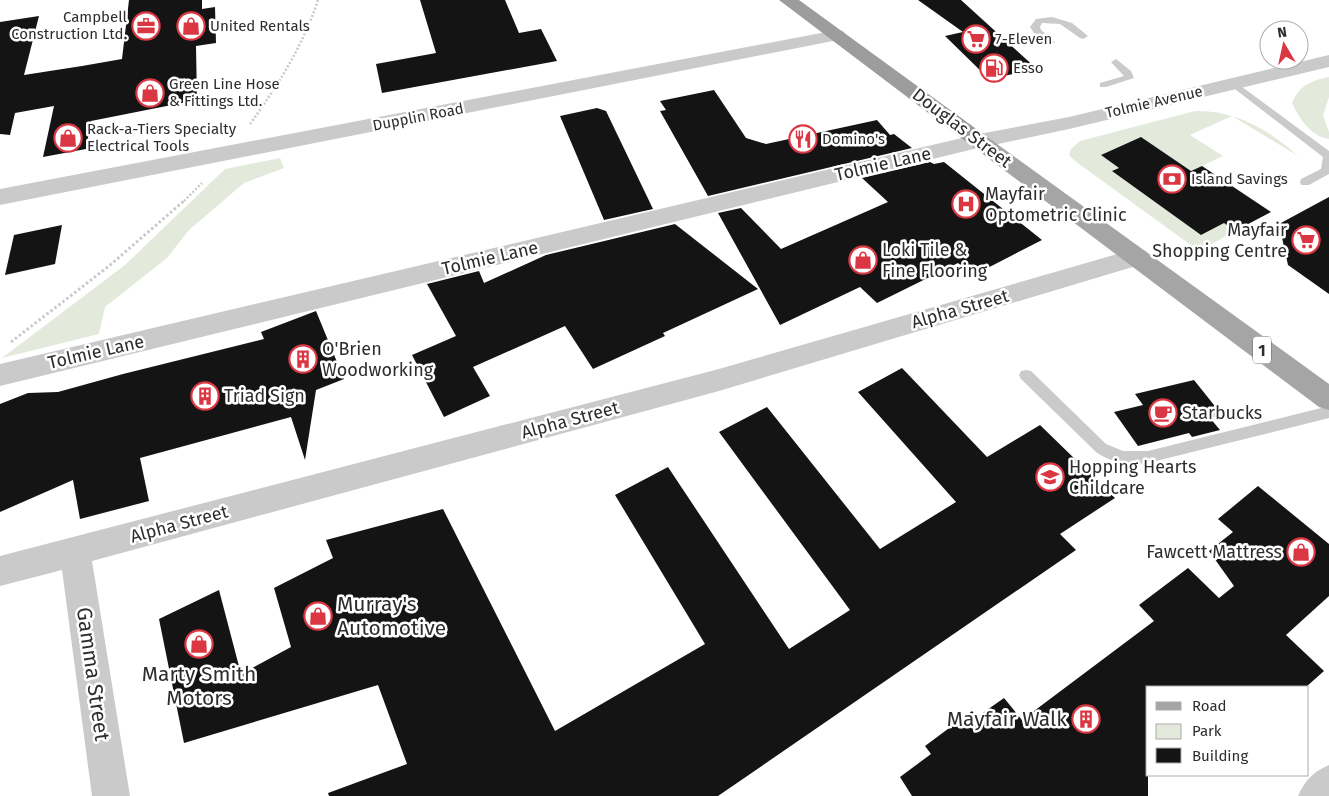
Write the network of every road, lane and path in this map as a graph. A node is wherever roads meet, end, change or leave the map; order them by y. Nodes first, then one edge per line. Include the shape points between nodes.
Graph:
1 (788, 0) edge
2 (837, 35) junction
3 (1084, 36) dead end
4 (1050, 42) dead end
5 (1329, 61) edge
6 (1116, 62) dead end
7 (1234, 84) junction
8 (1102, 86) dead end
9 (979, 141) junction
10 (1329, 156) edge
11 (1305, 182) dead end
12 (0, 197) edge
13 (1138, 257) junction
14 (0, 375) edge
15 (1026, 375) dead end
16 (1329, 399) edge
17 (1329, 412) edge
18 (75, 552) junction
19 (0, 571) edge
20 (1329, 784) edge
21 (111, 796) edge
22 (1317, 796) edge

1 - 2 highway, Douglas Street / 1
2 - 9 highway, Douglas Street / 1
2 - 12 street, Dupplin Road
3 - 4 lane via 1064,22 1039,21 1035,28
5 - 7 street, Tolmie Avenue
6 - 8 lane via 1129,78
7 - 9 street, Tolmie Avenue
7 - 10 lane
9 - 13 main road, Douglas Street / 1
9 - 14 street, Tolmie Lane
10 - 11 lane via 1326,171
13 - 16 main road, Douglas Street / 1
13 - 18 street, Alpha Street via 719,380
15 - 17 lane via 1101,448 1120,458 1148,457
18 - 19 street, Alpha Street
18 - 21 street, Gamma Street
20 - 22 street

